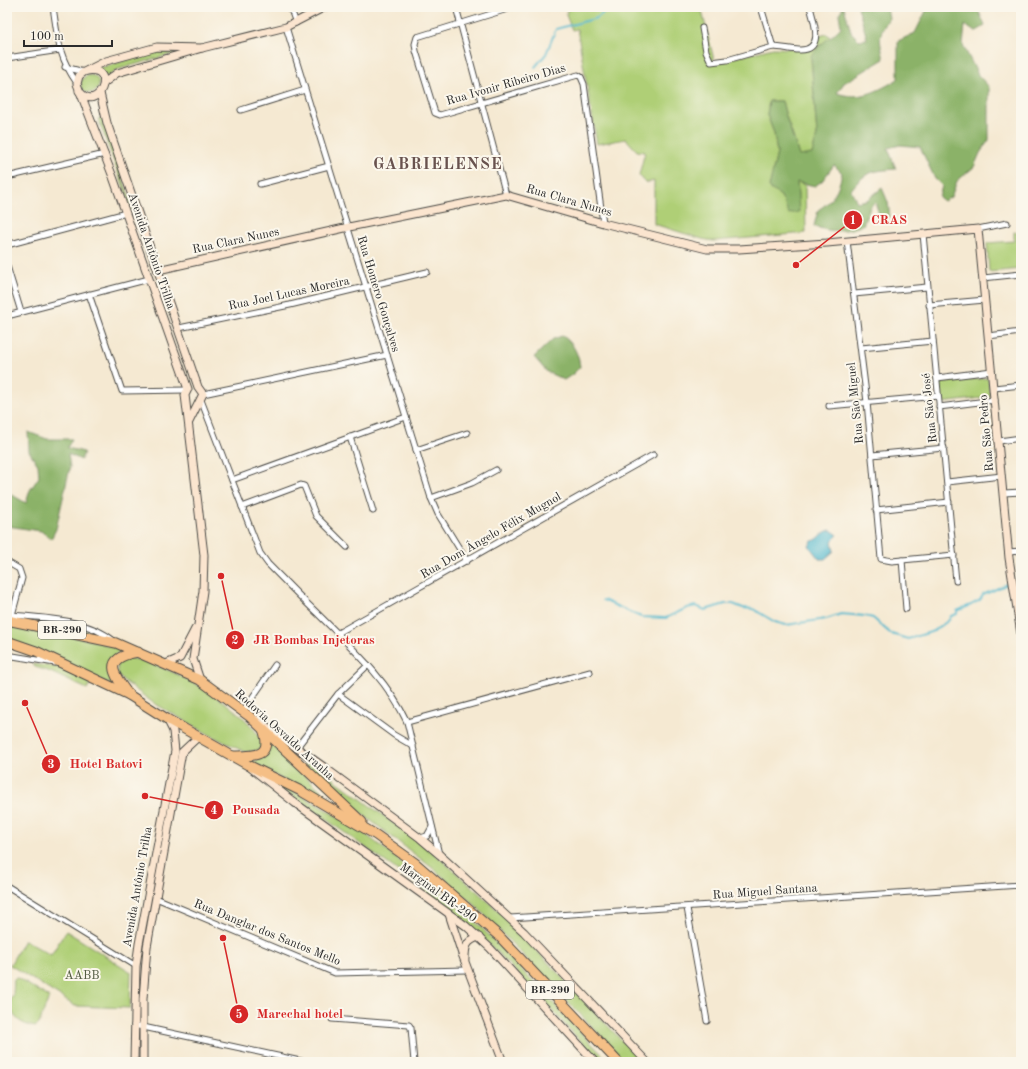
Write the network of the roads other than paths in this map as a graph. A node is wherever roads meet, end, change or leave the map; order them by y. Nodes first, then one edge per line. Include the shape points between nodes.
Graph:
1 (53, 7) edge
2 (290, 7) edge
3 (325, 7) edge
4 (456, 7) edge
5 (514, 7) edge
6 (761, 7) edge
7 (810, 7) edge
8 (296, 23) junction
9 (460, 23) junction
10 (286, 27) junction
11 (702, 28) dead end
12 (773, 47) junction
13 (202, 48) junction
14 (60, 50) junction
15 (7, 58) edge
16 (65, 67) junction
17 (84, 72) junction
18 (104, 83) junction
19 (78, 86) junction
20 (306, 90) junction
21 (100, 93) junction
22 (482, 104) junction
23 (241, 110) dead end
24 (105, 154) junction
25 (329, 166) junction
26 (7, 177) edge
27 (260, 184) dead end
28 (506, 195) junction
29 (126, 213) junction
30 (603, 223) junction
31 (1007, 223) dead end
32 (347, 227) junction
33 (978, 229) junction
34 (923, 234) junction
35 (847, 241) junction
36 (7, 245) edge
37 (7, 266) edge
38 (158, 270) junction
39 (427, 272) dead end
40 (1021, 274) edge
41 (983, 278) junction
42 (149, 279) junction
43 (927, 287) junction
44 (366, 288) junction
45 (89, 294) junction
46 (854, 294) junction
47 (985, 300) junction
48 (929, 305) junction
49 (21, 312) junction
50 (7, 316) edge
51 (179, 328) junction
52 (1021, 332) edge
53 (988, 336) junction
54 (933, 341) junction
55 (861, 348) junction
56 (387, 355) junction
57 (992, 371) junction
58 (937, 378) junction
59 (1021, 385) edge
60 (198, 387) junction
61 (994, 388) junction
62 (188, 389) junction
63 (938, 396) junction
64 (186, 399) junction
65 (201, 399) junction
66 (995, 400) junction
67 (867, 402) junction
68 (829, 406) dead end
69 (939, 407) junction
70 (406, 417) junction
71 (188, 422) junction
72 (467, 432) dead end
73 (350, 438) junction
74 (1021, 438) edge
75 (999, 441) junction
76 (944, 448) junction
77 (416, 450) junction
78 (872, 454) junction
79 (652, 455) dead end
80 (496, 470) dead end
81 (1002, 476) junction
82 (232, 480) junction
83 (947, 482) junction
84 (1021, 492) edge
85 (1004, 493) junction
86 (431, 498) junction
87 (949, 502) junction
88 (242, 507) junction
89 (876, 510) junction
90 (373, 512) dead end
91 (347, 547) dead end
92 (1021, 551) edge
93 (1008, 552) junction
94 (954, 555) junction
95 (902, 560) junction
96 (466, 561) junction
97 (7, 562) edge
98 (956, 581) dead end
99 (906, 609) dead end
100 (9, 617) edge
101 (199, 621) junction
102 (338, 633) junction
103 (1021, 634) edge
104 (7, 641) edge
105 (138, 652) junction
106 (7, 655) edge
107 (62, 664) junction
108 (166, 664) junction
109 (275, 665) dead end
110 (368, 665) junction
111 (590, 672) dead end
112 (200, 680) junction
113 (129, 694) junction
114 (338, 694) junction
115 (246, 714) junction
116 (167, 720) junction
117 (407, 722) junction
118 (262, 728) junction
119 (198, 737) junction
120 (413, 746) junction
121 (297, 748) junction
122 (178, 751) junction
123 (232, 756) junction
124 (248, 765) junction
125 (432, 826) junction
126 (376, 835) junction
127 (420, 838) junction
128 (440, 855) junction
129 (1019, 885) edge
130 (7, 886) edge
131 (156, 898) junction
132 (1021, 898) edge
133 (687, 908) junction
134 (449, 914) junction
135 (510, 918) junction
136 (478, 937) junction
137 (136, 966) junction
138 (466, 967) junction
139 (332, 1019) dead end
140 (707, 1021) dead end
141 (134, 1025) junction
142 (143, 1026) junction
143 (134, 1062) edge
144 (143, 1062) edge
145 (305, 1062) edge
146 (414, 1062) edge
147 (503, 1062) edge
148 (595, 1062) edge
149 (618, 1062) edge
150 (647, 1062) edge

1 - 14 street
2 - 8 street
3 - 8 main road
4 - 9 street
5 - 9 street
6 - 12 street
7 - 12 street via 816,37 814,44 808,50
8 - 10 main road
9 - 22 street
9 - 22 street, Rua Ivonir Ribeiro Dias via 417,37 416,51 435,113 440,115
10 - 13 main road
10 - 20 street, Rua Homero Gonçalves
11 - 12 street via 706,51 711,62 728,60
13 - 17 main road via 157,47 106,61
13 - 18 main road via 117,73
14 - 15 street
14 - 16 street
16 - 17 street
16 - 19 street
17 - 18 main road via 97,72
17 - 19 main road via 79,76
18 - 21 main road
19 - 21 main road via 81,93 90,97
19 - 24 main road, Avenida Antônio Trilha
20 - 23 street
20 - 25 street, Rua Homero Gonçalves
21 - 38 main road, Avenida Antônio Trilha via 107,123
22 - 28 street
22 - 30 street, Rua Ivonir Ribeiro Dias via 581,77
24 - 26 street
24 - 29 main road, Avenida Antônio Trilha
25 - 27 street
25 - 32 street, Rua Homero Gonçalves
28 - 30 main road, Rua Clara Nunes
28 - 32 main road, Rua Clara Nunes
29 - 36 street
29 - 42 main road, Avenida Antônio Trilha
30 - 35 main road, Rua Clara Nunes via 707,249
31 - 33 street
32 - 38 main road, Rua Clara Nunes
32 - 44 street, Rua Homero Gonçalves
33 - 34 main road, Rua Clara Nunes
33 - 41 main road, Rua São Pedro
34 - 35 main road, Rua Clara Nunes
34 - 43 street, Rua São José
35 - 46 street, Rua São Miguel
37 - 49 street
38 - 51 main road, Avenida Antônio Trilha
39 - 44 street, Rua Joel Lucas Moreira
40 - 41 street
41 - 47 main road, Rua São Pedro
42 - 45 street
42 - 62 main road, Avenida Antônio Trilha
43 - 46 street
43 - 48 street, Rua São José
44 - 51 street, Rua Joel Lucas Moreira
44 - 56 street, Rua Homero Gonçalves
45 - 49 street
45 - 62 street via 122,391
46 - 55 street, Rua São Miguel
47 - 48 street
47 - 53 main road, Rua São Pedro
48 - 54 street, Rua São José
49 - 50 street
51 - 60 main road, Avenida Antônio Trilha
52 - 53 street
53 - 57 main road, Rua São Pedro
54 - 55 street
54 - 58 street, Rua São José
55 - 67 street, Rua São Miguel
56 - 65 street
56 - 70 street, Rua Homero Gonçalves
57 - 58 street
57 - 61 main road, Rua São Pedro
58 - 63 street, Rua São José
59 - 61 street
60 - 62 main road
60 - 65 main road, Avenida Antônio Trilha
61 - 66 main road, Rua São Pedro
62 - 64 main road, Avenida Antônio Trilha
63 - 67 street
63 - 69 street, Rua São José
64 - 65 main road via 191,403
64 - 71 main road, Avenida Antônio Trilha
65 - 71 main road
65 - 82 street
66 - 69 street
66 - 75 main road, Rua São Pedro
67 - 68 street
67 - 78 street, Rua São Miguel
69 - 76 street, Rua São José
70 - 73 street
70 - 77 street, Rua Homero Gonçalves
71 - 101 main road, Avenida Antônio Trilha via 204,555
72 - 77 street
73 - 82 street
73 - 90 street
74 - 75 street
75 - 81 main road, Rua São Pedro
76 - 78 street
76 - 83 street, Rua São José
77 - 86 street, Rua Homero Gonçalves
78 - 89 street, Rua São Miguel
79 - 96 street, Rua Dom Ângelo Félix Mugnol
80 - 86 street via 472,483
81 - 83 street
81 - 85 main road, Rua São Pedro
82 - 88 street
83 - 87 street, Rua São José
84 - 85 street
85 - 93 main road, Rua São Pedro
86 - 96 street, Rua Homero Gonçalves
87 - 89 street
87 - 94 street, Rua São José
88 - 91 street via 301,486 306,487 316,516
88 - 102 street via 260,553 268,564
89 - 95 street, Rua São Miguel via 880,556 884,561
92 - 93 street
93 - 103 main road, Rua São Pedro
94 - 95 street
94 - 98 street, Rua São José
95 - 99 street
96 - 102 street, Rua Dom Ângelo Félix Mugnol
97 - 100 street via 19,569 22,578
100 - 105 highway, Rodovia Osvaldo Aranha / BR-290 via 116,643
101 - 108 main road, Avenida Antônio Trilha via 184,654 177,661
101 - 112 main road, Avenida Antônio Trilha via 193,659
102 - 110 street
104 - 107 highway, Rodovia Osvaldo Aranha / BR-290
105 - 108 highway, Rodovia Osvaldo Aranha / BR-290
105 - 113 highway, BR-290 via 117,658 113,665 114,674
106 - 107 street
107 - 113 highway, Rodovia Osvaldo Aranha / BR-290
108 - 112 highway, Rodovia Osvaldo Aranha / BR-290
109 - 115 street
110 - 114 street
110 - 117 street via 393,696
111 - 117 street
112 - 115 highway, Rodovia Osvaldo Aranha / BR-290
113 - 116 highway, Rodovia Osvaldo Aranha / BR-290
114 - 120 street
114 - 121 street
115 - 118 highway, Rodovia Osvaldo Aranha / BR-290
115 - 121 main road
116 - 119 highway, Rodovia Osvaldo Aranha / BR-290
116 - 122 main road, Avenida Antônio Trilha
117 - 120 street
118 - 123 highway, BR-290 via 266,742 262,752 253,756
118 - 126 highway, Rodovia Osvaldo Aranha / BR-290
119 - 122 main road
119 - 123 highway, Rodovia Osvaldo Aranha / BR-290
120 - 125 street
121 - 127 main road
122 - 131 main road, Avenida Antônio Trilha
122 - 137 main road, Avenida Antônio Trilha
123 - 124 highway, Rodovia Osvaldo Aranha / BR-290
124 - 126 highway, Rodovia Osvaldo Aranha / BR-290 via 301,791
124 - 134 main road, Marginal BR-290 via 276,789
125 - 127 street via 430,834
125 - 128 street
126 - 149 highway, Rodovia Osvaldo Aranha / BR-290 via 415,863 499,936
127 - 128 main road
128 - 135 main road
129 - 132 street
129 - 133 street, Rua Miguel Santana
130 - 137 street
131 - 138 street, Rua Danglar dos Santos Mello via 335,973
131 - 142 main road, Avenida Antônio Trilha via 147,947
133 - 135 street, Rua Miguel Santana
133 - 140 street
134 - 136 main road, Marginal BR-290
134 - 138 main road
135 - 150 main road
136 - 138 main road via 471,939 467,944
136 - 148 main road, Marginal BR-290
137 - 141 main road, Avenida Antônio Trilha
138 - 147 main road
139 - 146 street via 409,1025
141 - 142 street
141 - 143 main road, Avenida Antônio Trilha
142 - 144 main road, Avenida Antônio Trilha
142 - 145 street

